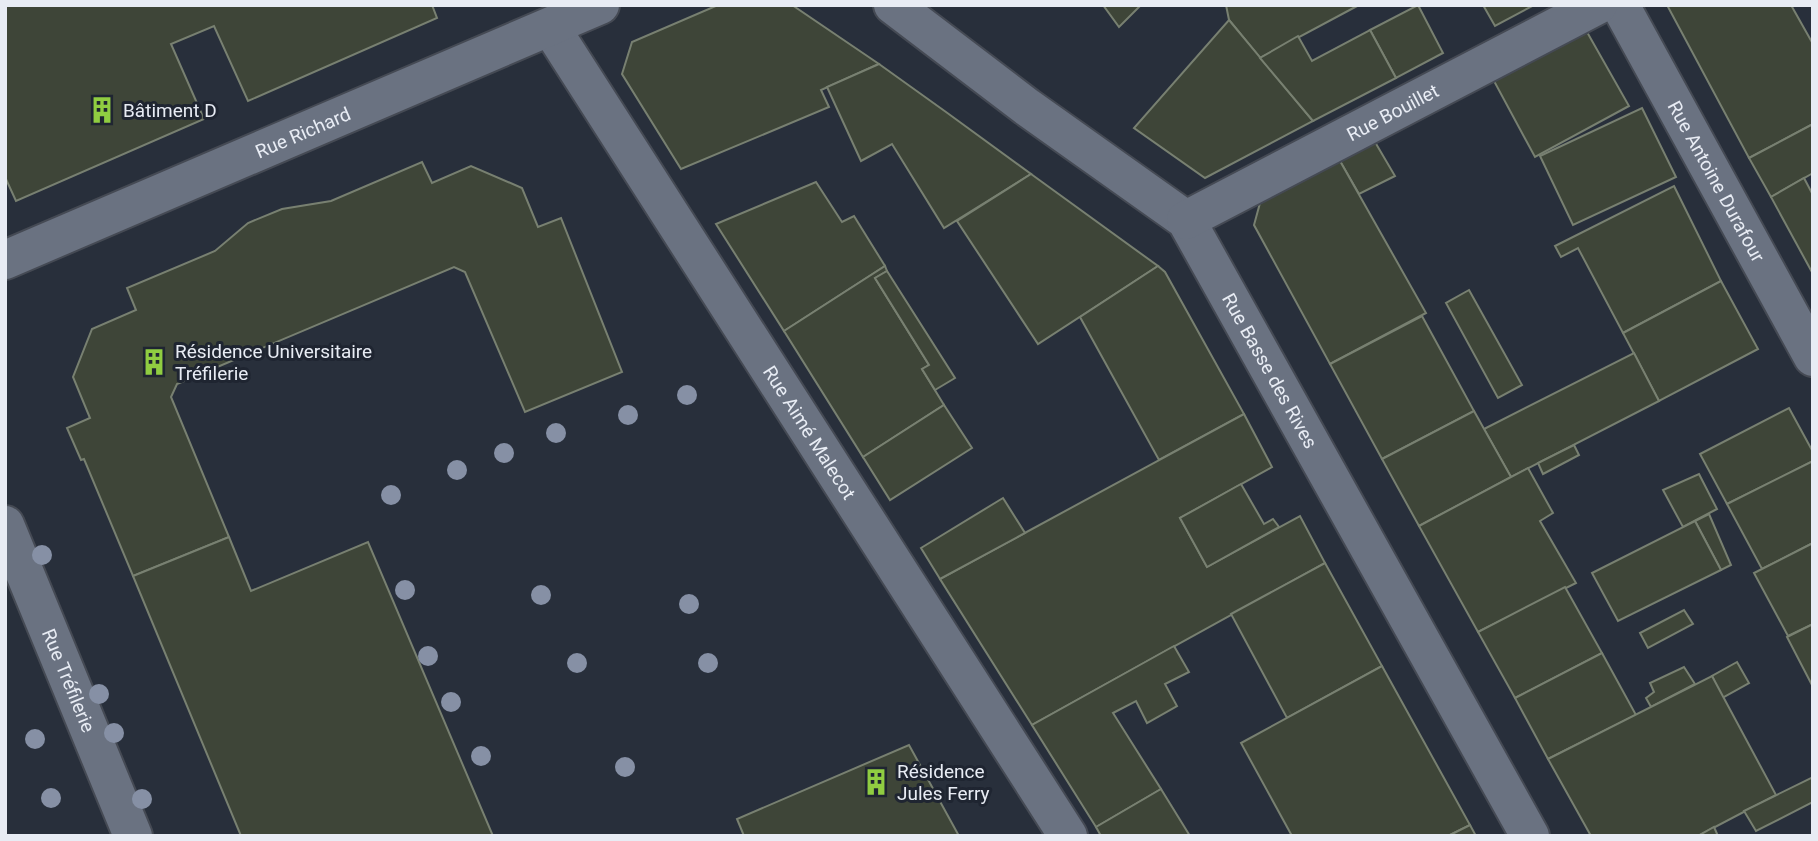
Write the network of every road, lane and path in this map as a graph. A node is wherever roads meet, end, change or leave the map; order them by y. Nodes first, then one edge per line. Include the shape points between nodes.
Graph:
1 (600, 5) edge
2 (893, 5) edge
3 (1598, 5) edge
4 (1619, 5) edge
5 (551, 28) junction
6 (1186, 220) junction
7 (5, 260) edge
8 (1813, 357) edge
9 (5, 525) edge
10 (133, 836) edge
11 (1068, 836) edge
12 (1530, 836) edge

1 - 5 street, Rue Richard
2 - 6 street, Rue Basse des Rives
3 - 6 street, Rue Bouillet
4 - 8 street, Rue Antoine Durafour
5 - 7 street, Rue Richard
5 - 11 street, Rue Aimé Malecot
6 - 12 street, Rue Basse des Rives
9 - 10 street, Rue Tréfilerie

